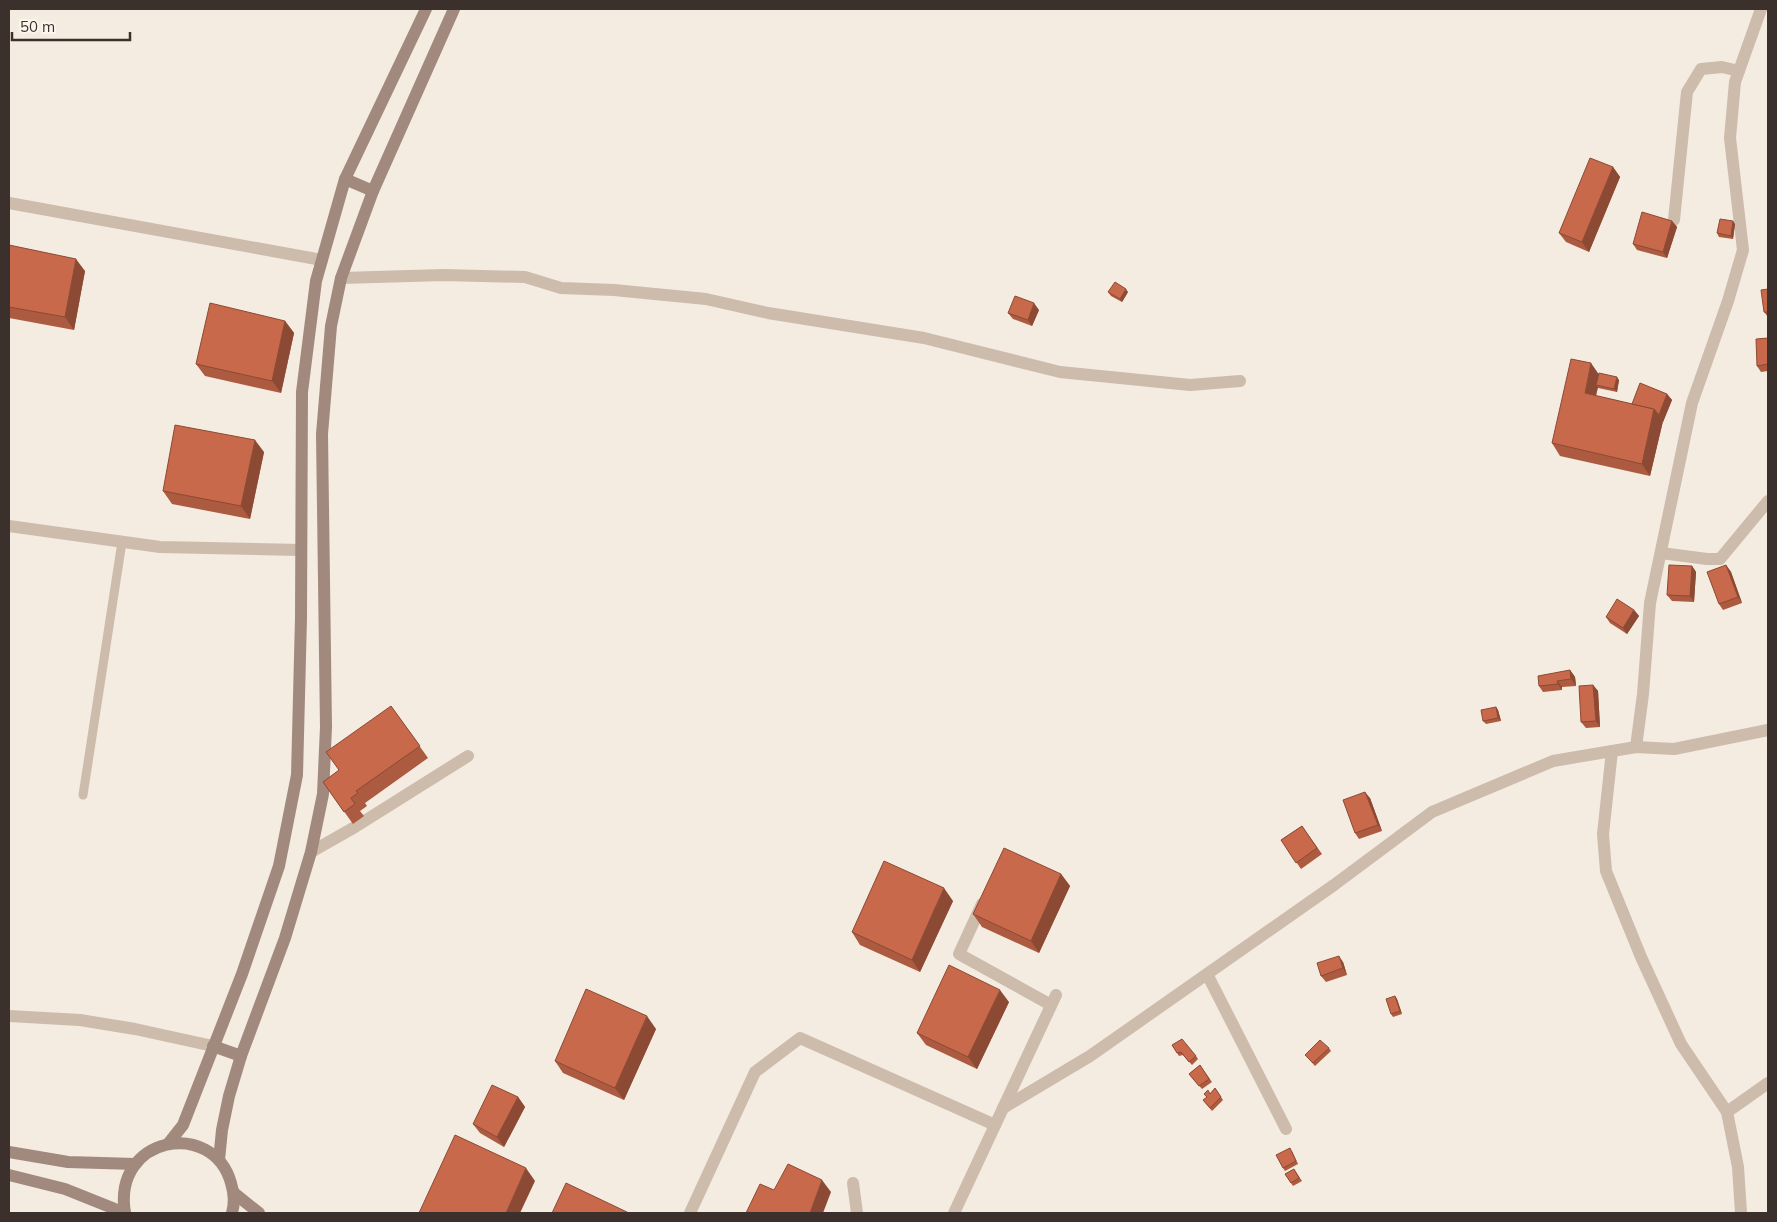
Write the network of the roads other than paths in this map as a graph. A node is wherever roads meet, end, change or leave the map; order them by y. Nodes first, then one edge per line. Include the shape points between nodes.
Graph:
1 (426, 9) edge
2 (454, 9) edge
3 (1761, 9) edge
4 (1739, 71) junction
5 (345, 179) junction
6 (373, 192) junction
7 (9, 203) edge
8 (1674, 220) edge
9 (322, 260) junction
10 (341, 278) junction
11 (1240, 381) dead end
12 (1768, 500) edge
13 (9, 526) edge
14 (122, 542) junction
15 (301, 550) junction
16 (1661, 553) junction
17 (1768, 730) edge
18 (1636, 747) junction
19 (1612, 751) junction
20 (468, 756) dead end
21 (83, 795) dead end
22 (311, 852) junction
23 (987, 894) edge
24 (1207, 974) junction
25 (9, 1016) edge
26 (213, 1046) junction
27 (241, 1056) junction
28 (1768, 1083) edge
29 (1003, 1108) junction
30 (1727, 1112) junction
31 (995, 1125) junction
32 (1286, 1129) dead end
33 (168, 1144) junction
34 (9, 1152) edge
35 (219, 1160) junction
36 (135, 1164) junction
37 (9, 1174) edge
38 (853, 1183) dead end
39 (234, 1193) junction
40 (125, 1213) edge
41 (232, 1213) edge
42 (259, 1213) edge
43 (690, 1213) edge
44 (857, 1213) edge
45 (954, 1213) edge
46 (1740, 1213) edge

1 - 5 main road
2 - 6 main road
3 - 4 street
4 - 8 street via 1722,67 1701,69 1687,92
4 - 16 street via 1730,138 1743,250 1692,403
5 - 6 main road
5 - 9 main road
6 - 10 main road
7 - 9 street
9 - 15 main road via 316,281 302,392
10 - 11 street via 525,277 561,288 706,299 768,313 924,338 1060,372 1190,385
10 - 22 main road via 331,326 322,434 326,727 323,794
12 - 16 street via 1720,559
13 - 14 street
14 - 15 street via 160,547
14 - 21 lane
15 - 26 main road via 297,776 279,866
16 - 18 street via 1650,603
17 - 18 street via 1674,749
18 - 19 street
19 - 24 street via 1554,761 1432,812
19 - 30 street via 1604,834 1606,871 1681,1044
20 - 22 street
22 - 27 main road via 285,938
23 - 29 street via 960,954 1053,1000
24 - 29 street via 1090,1056
24 - 32 street
25 - 26 street via 80,1020
26 - 27 main road
26 - 33 main road via 183,1125
27 - 35 main road via 229,1096
28 - 30 street
29 - 31 street
30 - 46 street via 1738,1167
31 - 43 street via 800,1038 754,1072
31 - 45 street
33 - 35 main road via 187,1143 204,1149
33 - 36 main road via 151,1150
34 - 36 main road via 68,1162
35 - 39 main road via 229,1175
36 - 40 main road via 127,1177 123,1194
37 - 40 main road via 65,1189
38 - 44 street
39 - 41 main road
39 - 42 main road

